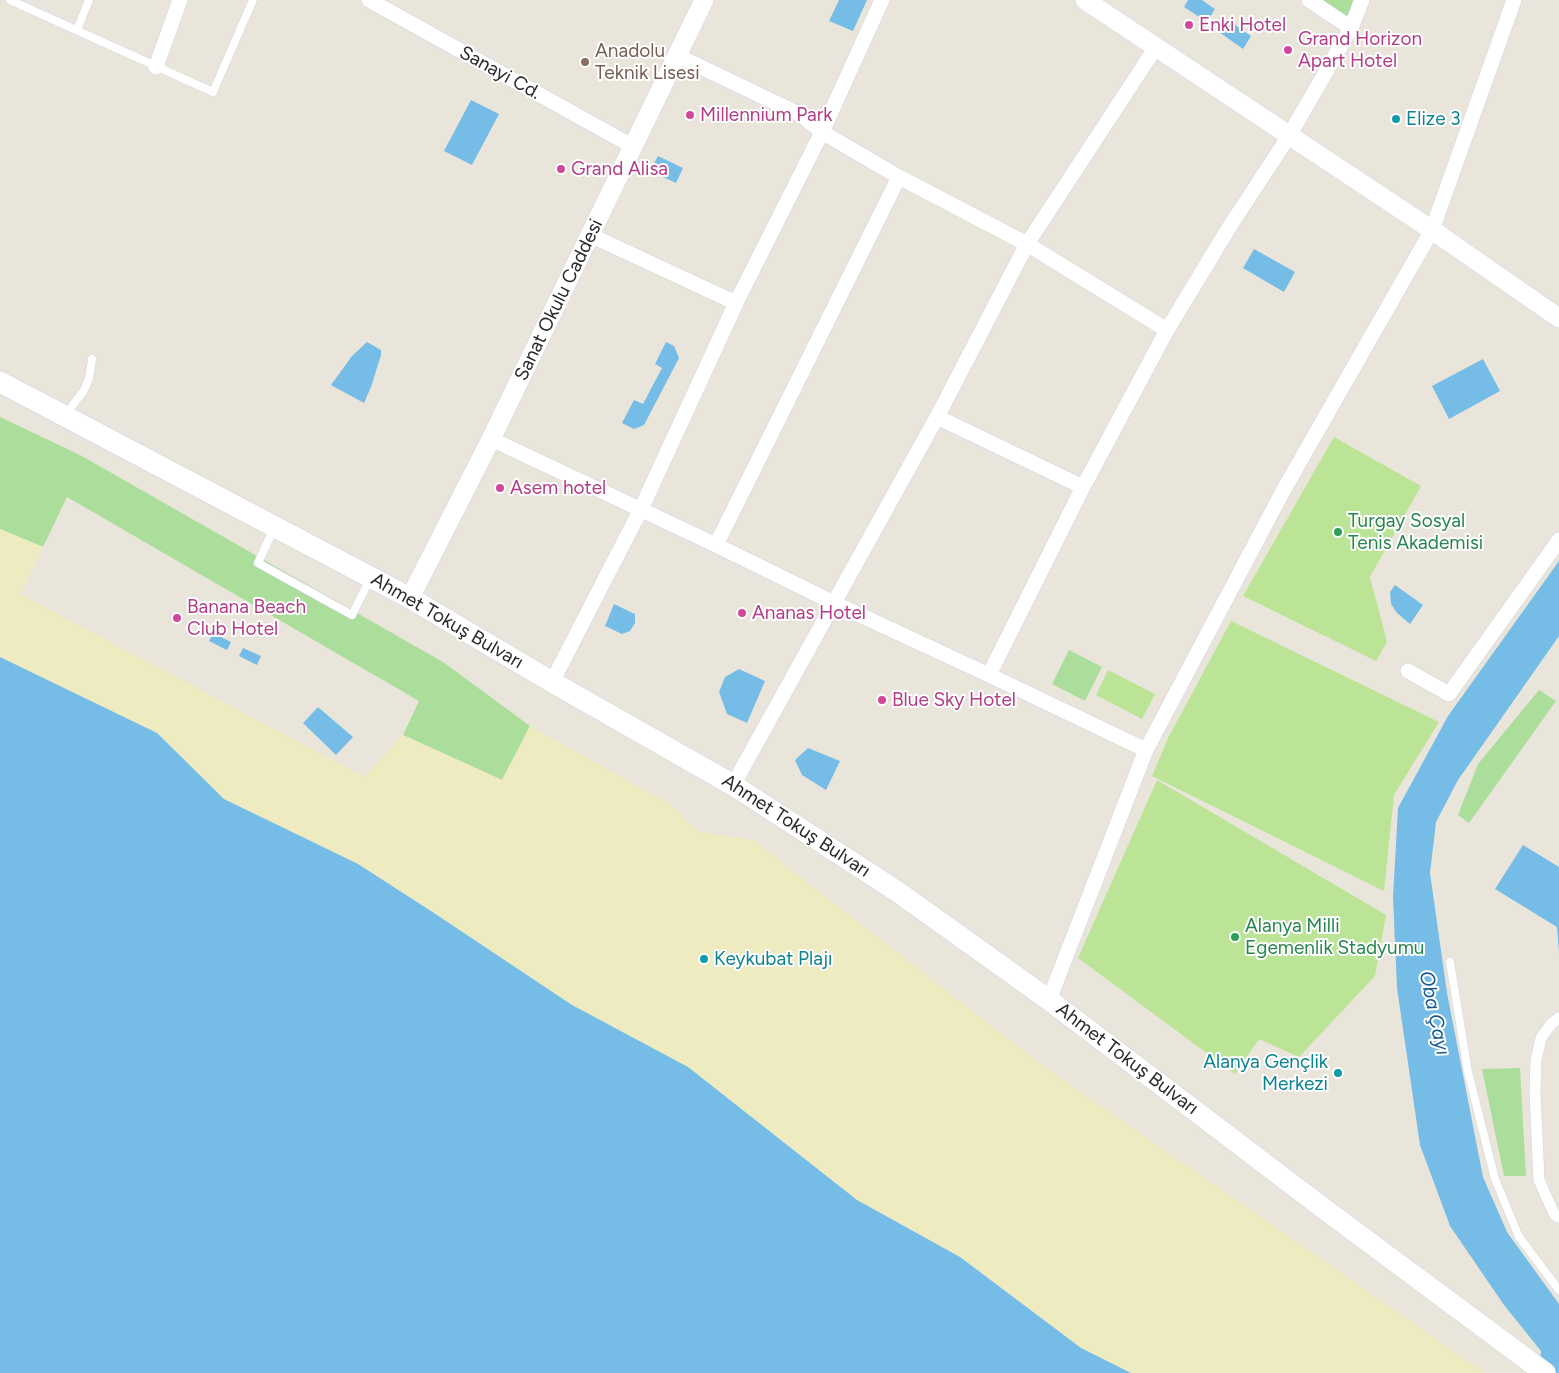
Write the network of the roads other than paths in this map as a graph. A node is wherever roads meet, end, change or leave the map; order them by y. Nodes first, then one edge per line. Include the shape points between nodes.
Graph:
1 (10, 0) edge
2 (89, 0) edge
3 (180, 0) edge
4 (253, 0) edge
5 (369, 0) edge
6 (704, 0) edge
7 (882, 0) edge
8 (1308, 0) edge
9 (1362, 0) edge
10 (1514, 0) edge
11 (1089, 1) edge
12 (1351, 28) junction
13 (77, 30) junction
14 (1156, 47) junction
15 (678, 56) junction
16 (156, 67) junction
17 (822, 132) junction
18 (1289, 136) junction
19 (632, 146) junction
20 (899, 177) junction
21 (1432, 230) junction
22 (590, 235) junction
23 (1027, 244) junction
24 (736, 303) junction
25 (1559, 318) edge
26 (1167, 330) junction
27 (92, 359) dead end
28 (0, 382) edge
29 (66, 415) junction
30 (937, 417) junction
31 (491, 438) junction
32 (1083, 487) junction
33 (641, 509) junction
34 (275, 526) junction
35 (1559, 540) edge
36 (716, 545) junction
37 (370, 577) junction
38 (410, 598) junction
39 (834, 603) junction
40 (1408, 671) dead end
41 (989, 674) junction
42 (552, 682) junction
43 (1146, 750) junction
44 (733, 785) junction
45 (1450, 962) dead end
46 (1050, 1000) junction
47 (1559, 1018) edge
48 (1559, 1217) edge
49 (1559, 1290) edge
50 (1539, 1369) edge

1 - 13 lane
2 - 13 lane
3 - 16 street
4 - 16 lane via 213,92
5 - 19 street, Sanayi Cd.
6 - 15 street, Sanat Okulu Caddesi
7 - 17 street
8 - 12 street
9 - 12 street
10 - 21 street
11 - 14 street
12 - 18 street
13 - 16 lane
14 - 18 street
14 - 23 street
15 - 17 street via 801,115
15 - 19 street, Sanat Okulu Caddesi
17 - 20 street
17 - 24 street
18 - 21 street
18 - 26 street
19 - 22 street, Sanat Okulu Caddesi
20 - 23 street
20 - 36 street
21 - 25 street
21 - 43 street via 1283,490
22 - 24 street
22 - 31 street, Sanat Okulu Caddesi
23 - 26 street
23 - 30 street
24 - 33 street
26 - 32 street
27 - 29 lane via 83,392
28 - 29 main road, Ahmet Tokuş Bulvarı
29 - 34 main road, Ahmet Tokuş Bulvarı
30 - 32 street
30 - 39 street
31 - 33 street
31 - 38 street, Sanat Okulu Caddesi
32 - 41 street
33 - 36 street
33 - 42 street
34 - 37 main road, Ahmet Tokuş Bulvarı
34 - 37 lane via 258,563 352,615
35 - 40 street via 1449,694
36 - 39 street
37 - 38 main road, Ahmet Tokuş Bulvarı
38 - 42 main road, Ahmet Tokuş Bulvarı
39 - 41 street
39 - 44 street
41 - 43 street
42 - 44 main road, Ahmet Tokuş Bulvarı
43 - 46 street
44 - 46 main road, Ahmet Tokuş Bulvarı via 898,892
45 - 49 lane via 1468,1072 1495,1180 1519,1237
46 - 50 main road, Ahmet Tokuş Bulvarı
47 - 48 street via 1541,1038 1536,1060 1539,1180

